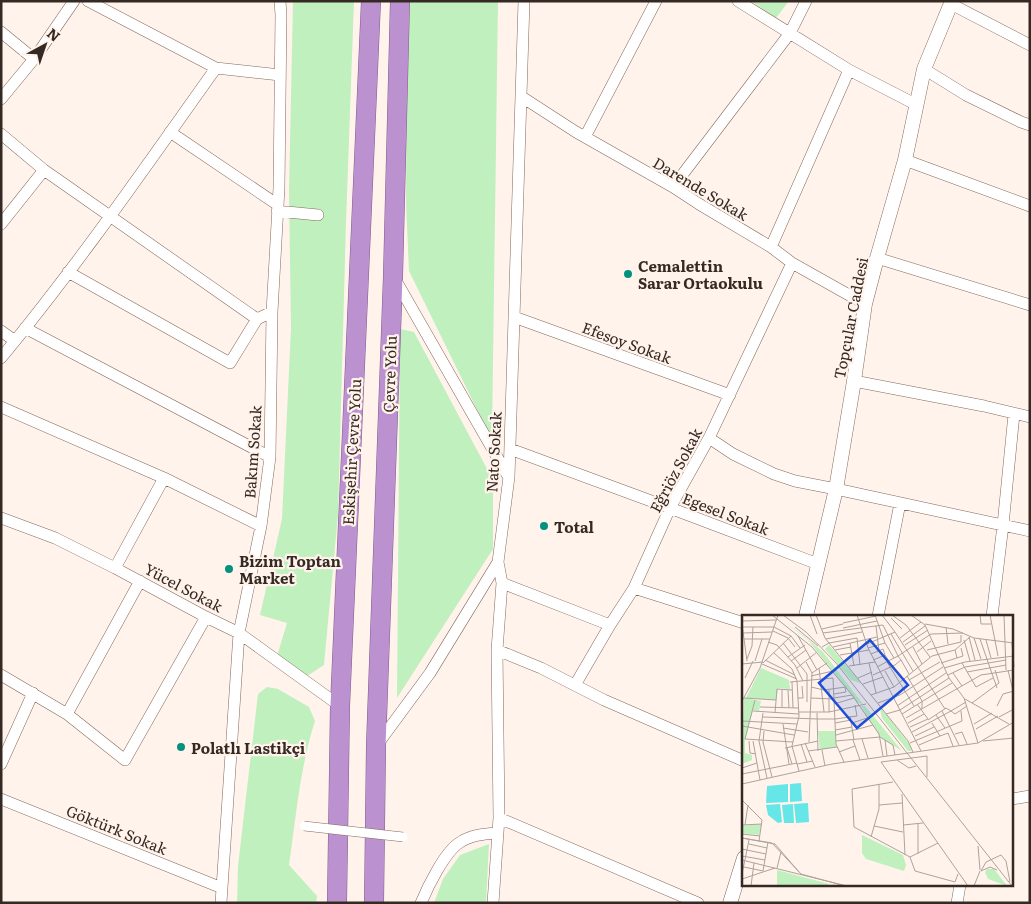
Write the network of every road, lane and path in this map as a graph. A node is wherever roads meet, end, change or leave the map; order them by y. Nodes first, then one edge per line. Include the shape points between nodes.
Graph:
1 (74, 1) edge
2 (88, 1) edge
3 (280, 1) edge
4 (371, 1) edge
5 (400, 1) edge
6 (524, 1) edge
7 (656, 1) edge
8 (738, 1) edge
9 (806, 1) edge
10 (951, 2) edge
11 (1, 32) edge
12 (790, 34) junction
13 (1030, 45) edge
14 (34, 59) junction
15 (216, 68) junction
16 (924, 69) junction
17 (849, 70) junction
18 (280, 75) junction
19 (522, 97) junction
20 (1, 99) edge
21 (917, 105) junction
22 (1030, 125) edge
23 (170, 132) junction
24 (1, 134) edge
25 (585, 137) junction
26 (904, 160) junction
27 (44, 170) junction
28 (673, 187) junction
29 (1030, 206) edge
30 (278, 208) junction
31 (318, 216) dead end
32 (110, 217) junction
33 (1, 224) edge
34 (771, 247) junction
35 (877, 258) junction
36 (792, 263) junction
37 (68, 272) junction
38 (393, 276) junction
39 (865, 304) junction
40 (1030, 305) edge
41 (272, 312) junction
42 (514, 317) junction
43 (257, 319) junction
44 (26, 328) junction
45 (1, 331) edge
46 (15, 342) junction
47 (1, 358) edge
48 (854, 381) junction
49 (730, 395) junction
50 (1, 407) edge
51 (1014, 414) junction
52 (1030, 417) edge
53 (709, 438) junction
54 (510, 449) junction
55 (270, 457) junction
56 (509, 477) junction
57 (164, 478) junction
58 (836, 489) junction
59 (900, 502) junction
60 (670, 508) junction
61 (1, 518) edge
62 (1003, 525) junction
63 (261, 526) junction
64 (1030, 531) edge
65 (498, 562) junction
66 (818, 564) junction
67 (115, 568) junction
68 (140, 581) junction
69 (502, 583) junction
70 (634, 588) junction
71 (806, 615) edge
72 (878, 615) edge
73 (992, 615) edge
74 (206, 617) junction
75 (742, 623) edge
76 (610, 625) junction
77 (240, 633) junction
78 (497, 650) junction
79 (1, 675) edge
80 (575, 686) junction
81 (33, 693) junction
82 (340, 706) junction
83 (67, 714) junction
84 (376, 746) junction
85 (2, 760) edge
86 (742, 760) edge
87 (1030, 796) edge
88 (1, 799) edge
89 (1014, 799) edge
90 (499, 818) junction
91 (304, 826) dead end
92 (497, 832) junction
93 (403, 836) dead end
94 (742, 864) edge
95 (960, 886) edge
96 (222, 888) junction
97 (221, 903) edge
98 (337, 903) edge
99 (374, 903) edge
100 (421, 903) edge
101 (493, 903) edge
102 (698, 903) edge
103 (730, 903) edge
104 (957, 903) edge

1 - 14 street
2 - 15 street
3 - 18 street, Bakım Sokak
4 - 82 highway, Eskişehir Çevre Yolu
5 - 38 highway, Çevre Yolu
6 - 19 street, Nato Sokak
7 - 25 street
8 - 12 street
9 - 12 street
10 - 13 street
10 - 16 street, Topçular Caddesi
11 - 14 street
12 - 17 street
12 - 28 street
14 - 20 street
15 - 18 street
15 - 23 street
16 - 21 street, Topçular Caddesi
16 - 22 street
17 - 21 street
17 - 34 street
18 - 30 street, Bakım Sokak
19 - 25 street, Darende Sokak
19 - 42 street, Nato Sokak
21 - 26 street, Topçular Caddesi
23 - 30 street
23 - 32 street
24 - 27 street
25 - 28 street, Darende Sokak
26 - 29 street
26 - 35 street, Topçular Caddesi
27 - 32 street
27 - 33 street
28 - 34 street, Darende Sokak
30 - 31 street
30 - 41 street, Bakım Sokak
32 - 37 street
32 - 43 street
34 - 36 street, Darende Sokak
35 - 39 street, Topçular Caddesi
35 - 40 street
36 - 39 street, Darende Sokak
36 - 49 street, Eğriöz Sokak
37 - 43 street via 230,363
37 - 44 street
38 - 56 street
38 - 84 highway, Çevre Yolu
39 - 48 street, Topçular Caddesi
41 - 43 street
41 - 55 street, Bakım Sokak
42 - 49 street, Efesoy Sokak
42 - 54 street, Nato Sokak
44 - 46 street
44 - 55 street
45 - 46 street
46 - 47 street
48 - 51 street
48 - 58 street, Topçular Caddesi
49 - 53 street, Eğriöz Sokak
50 - 57 street
51 - 52 street
51 - 62 street
53 - 58 street via 774,474
53 - 60 street, Eğriöz Sokak
54 - 56 street, Nato Sokak
54 - 60 street, Egesel Sokak
55 - 63 street, Bakım Sokak
56 - 65 street, Nato Sokak
57 - 63 street
57 - 67 street
58 - 59 street
58 - 66 street, Topçular Caddesi
59 - 62 street
59 - 72 street
60 - 66 street, Egesel Sokak
60 - 70 street, Eğriöz Sokak
61 - 67 street, Yücel Sokak via 55,538
62 - 64 street
62 - 73 street
63 - 77 street, Bakım Sokak
65 - 69 street, Nato Sokak
65 - 84 street via 430,673
66 - 71 street, Topçular Caddesi
67 - 68 street, Yücel Sokak
68 - 74 street, Yücel Sokak
68 - 83 street
69 - 76 street
69 - 78 street, Nato Sokak
70 - 75 street
70 - 76 street, Eğriöz Sokak
74 - 77 street, Yücel Sokak
74 - 83 street via 125,760
76 - 80 street, Eğriöz Sokak
77 - 82 street, Yücel Sokak
77 - 96 street, Bakım Sokak
78 - 80 street
78 - 90 street, Nato Sokak
79 - 81 street
80 - 86 street
81 - 83 street
81 - 85 street
82 - 98 highway, Eskişehir Çevre Yolu
84 - 99 highway
87 - 89 street
88 - 96 street, Göktürk Sokak
90 - 92 street, Nato Sokak
90 - 102 street
91 - 93 street, bridge
92 - 100 street via 477,835 459,843 444,860
92 - 101 street, Nato Sokak
94 - 103 street
95 - 104 street
96 - 97 street, Bakım Sokak

